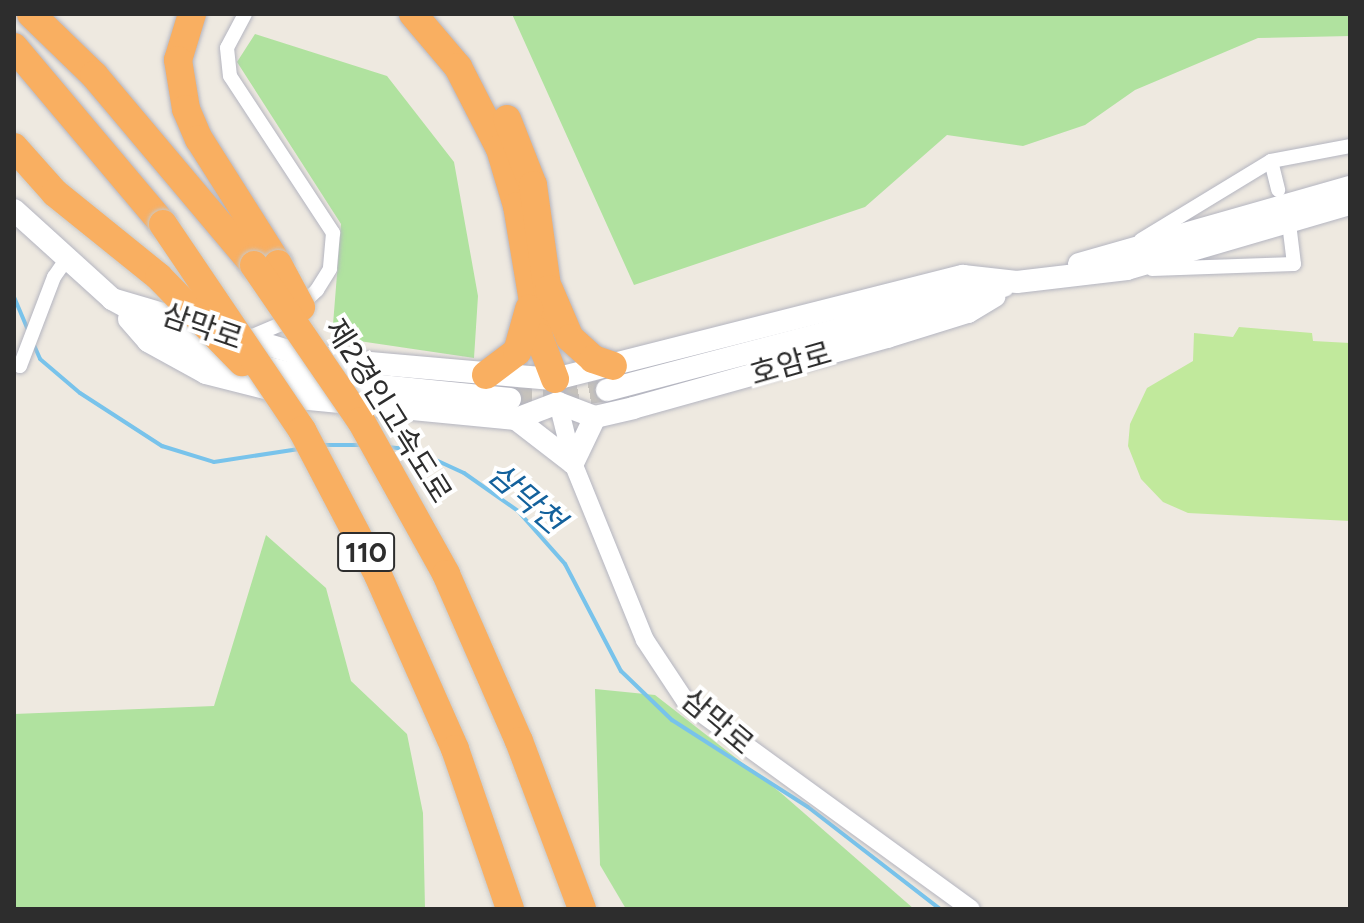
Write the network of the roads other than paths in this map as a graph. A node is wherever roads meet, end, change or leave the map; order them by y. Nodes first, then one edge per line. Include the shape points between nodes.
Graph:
1 (31, 14) edge
2 (192, 14) edge
3 (245, 14) edge
4 (419, 15) edge
5 (14, 47) edge
6 (1350, 146) edge
7 (14, 147) edge
8 (1271, 161) junction
9 (1350, 187) edge
10 (1278, 190) dead end
11 (1350, 204) edge
12 (14, 210) edge
13 (1290, 232) dead end
14 (66, 260) junction
15 (1124, 261) junction
16 (266, 264) junction
17 (1017, 282) junction
18 (540, 293) junction
19 (112, 299) junction
20 (225, 336) junction
21 (19, 359) edge
22 (604, 376) junction
23 (556, 391) junction
24 (504, 398) junction
25 (596, 417) junction
26 (302, 430) junction
27 (573, 463) junction
28 (510, 909) edge
29 (582, 909) edge
30 (971, 909) edge

1 - 16 highway, 제2경인고속도로 / 110
2 - 16 highway via 178,60 186,109
3 - 20 street via 227,48 230,76 333,233 330,269 281,324 267,334
4 - 18 highway via 458,67 500,149
5 - 26 highway, 110, bridge via 163,224
6 - 8 street
7 - 26 highway, bridge via 55,193 185,301
8 - 10 street
8 - 15 street
9 - 15 main road, 호암로
11 - 15 main road, 호암로
12 - 14 main road, 삼막로
13 - 15 street via 1294,264
14 - 19 main road, 삼막로
14 - 21 street
15 - 17 main road, 호암로
16 - 29 highway, 제2경인고속도로 / 110, bridge via 406,497 480,649
17 - 22 main road, 호암로 via 963,276
17 - 25 main road, 호암로 via 968,312
18 - 22 highway
18 - 23 highway via 539,337
18 - 24 highway
19 - 20 main road, 삼막로
19 - 24 main road, 삼막로 via 211,353 271,371
20 - 24 main road, 삼막로
22 - 23 main road, 호암로
22 - 25 main road via 589,398
23 - 24 main road, 삼막로
23 - 24 main road, 삼막로
23 - 25 main road
23 - 27 street, 삼막로
24 - 27 main road
25 - 27 main road
26 - 28 highway, 110, bridge via 404,630 455,749
27 - 30 street, 삼막로 via 645,640 686,702

